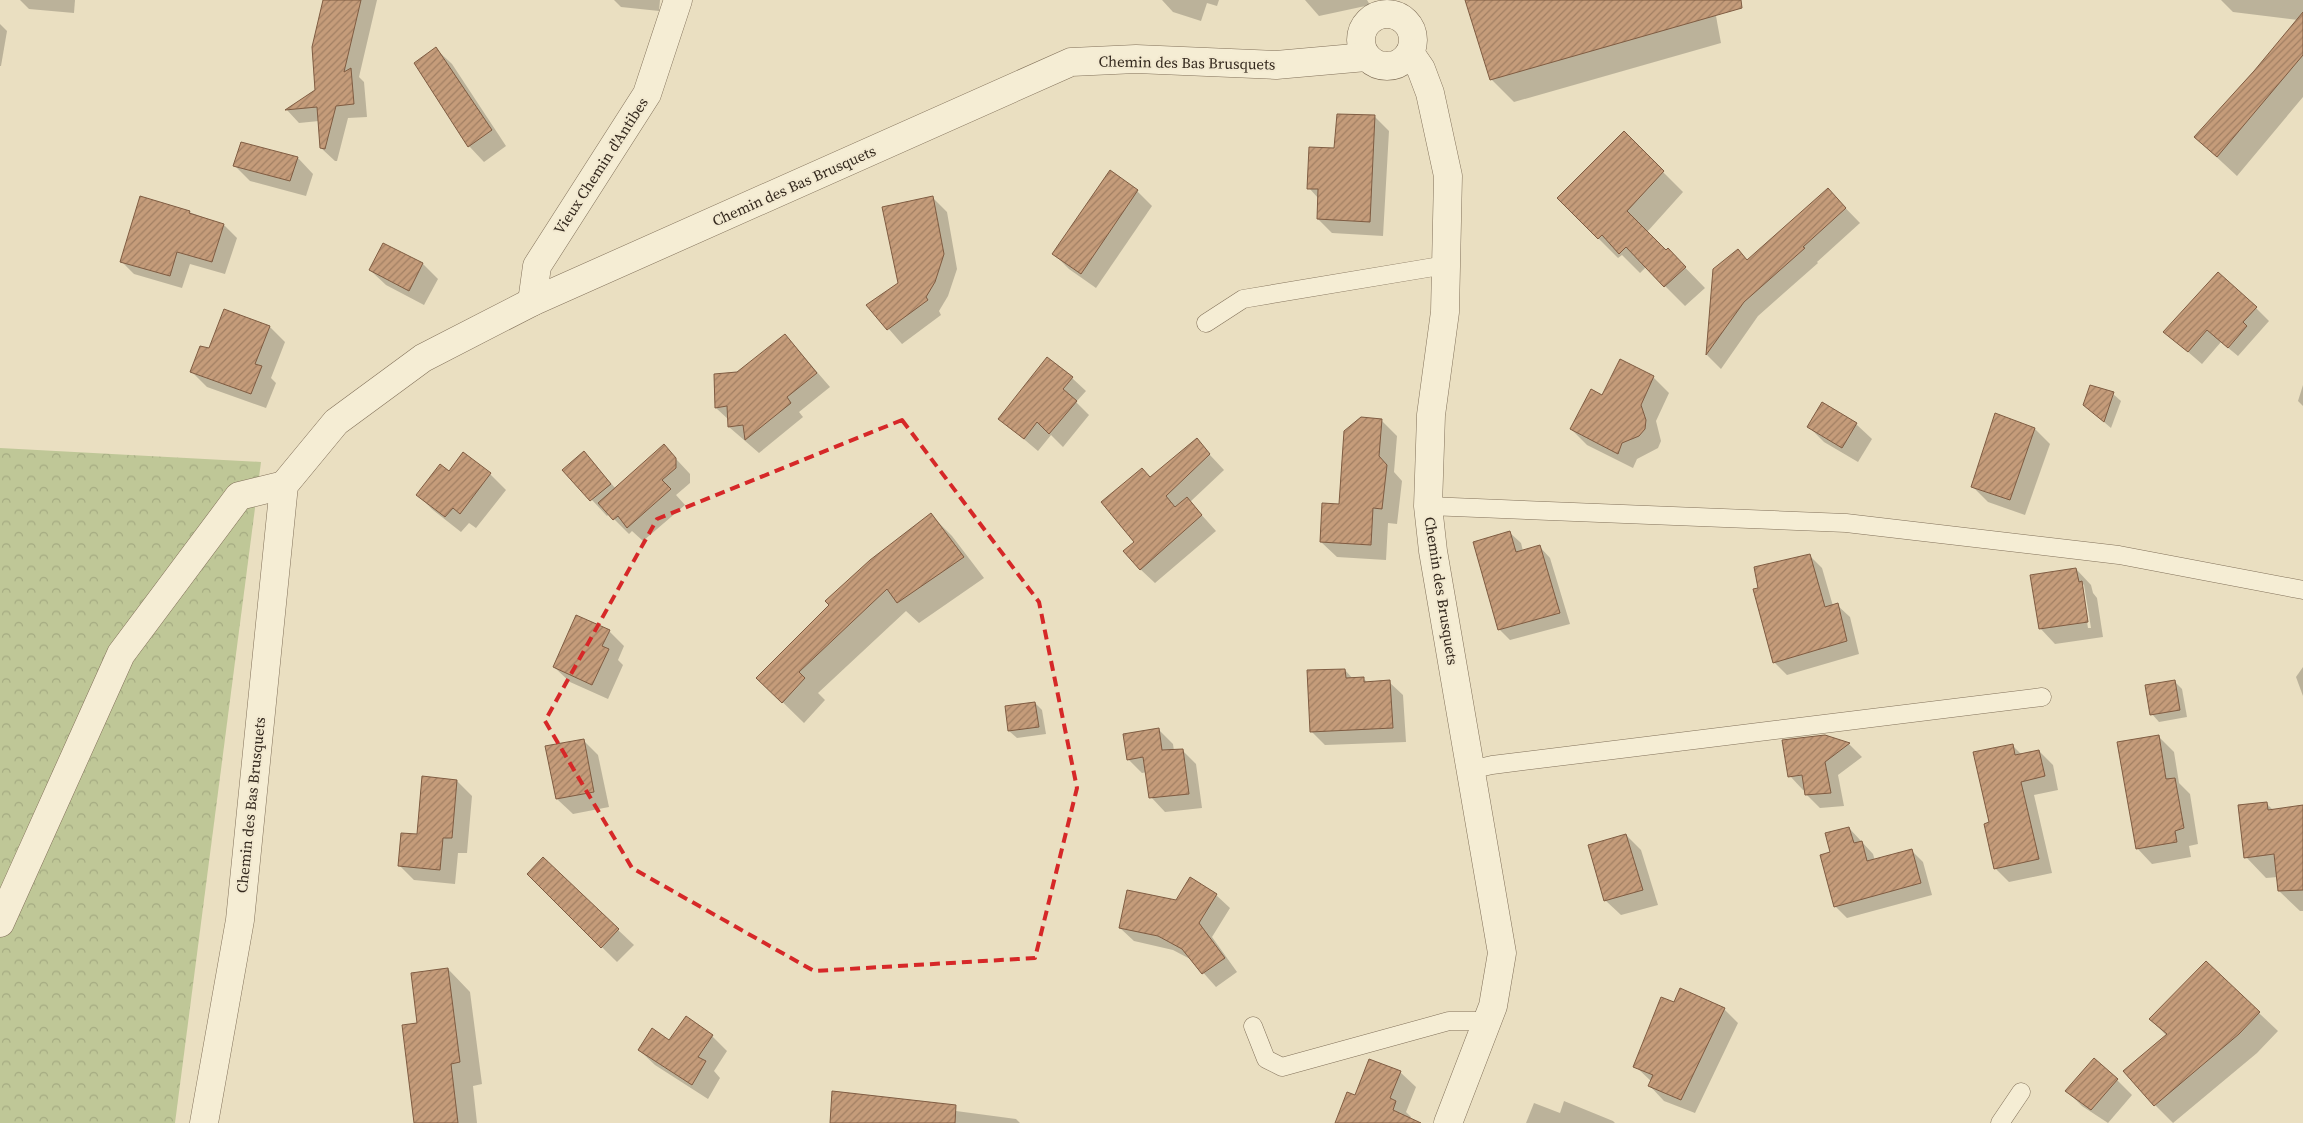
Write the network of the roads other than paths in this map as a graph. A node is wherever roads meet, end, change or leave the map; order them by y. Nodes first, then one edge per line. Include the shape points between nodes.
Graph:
1 (678, 0) edge
2 (1385, 7) edge
3 (1410, 53) junction
4 (1366, 57) junction
5 (1446, 265) junction
6 (532, 302) junction
7 (1206, 323) dead end
8 (284, 486) junction
9 (1428, 506) junction
10 (2303, 590) edge
11 (2042, 697) dead end
12 (1470, 770) junction
13 (0, 923) edge
14 (1488, 1021) junction
15 (1253, 1026) dead end
16 (2021, 1092) dead end
17 (204, 1123) edge
18 (1448, 1123) edge
19 (2000, 1123) edge

1 - 6 street, Vieux Chemin d'Antibes via 647,94 537,266
2 - 3 street via 1411,28 1413,45
2 - 4 street via 1362,31 1362,49
3 - 4 street via 1405,60 1390,66 1381,66
3 - 5 street, Chemin des Brusquets via 1421,69 1430,93 1448,176
4 - 6 street, Chemin des Bas Brusquets via 1276,65 1136,59 1071,62
5 - 7 lane via 1243,299
5 - 9 street, Chemin des Brusquets via 1445,312 1431,415
6 - 8 street, Chemin des Bas Brusquets via 423,358 336,422
8 - 13 street via 239,496 121,654
8 - 17 street, Chemin des Bas Brusquets via 240,920
9 - 10 lane via 1846,523 2119,555
9 - 12 street, Chemin des Brusquets
11 - 12 lane
12 - 14 street, Chemin des Brusquets via 1502,953 1494,1006
14 - 15 lane via 1449,1021 1282,1067 1266,1059
14 - 18 street, Chemin des Brusquets
16 - 19 lane

